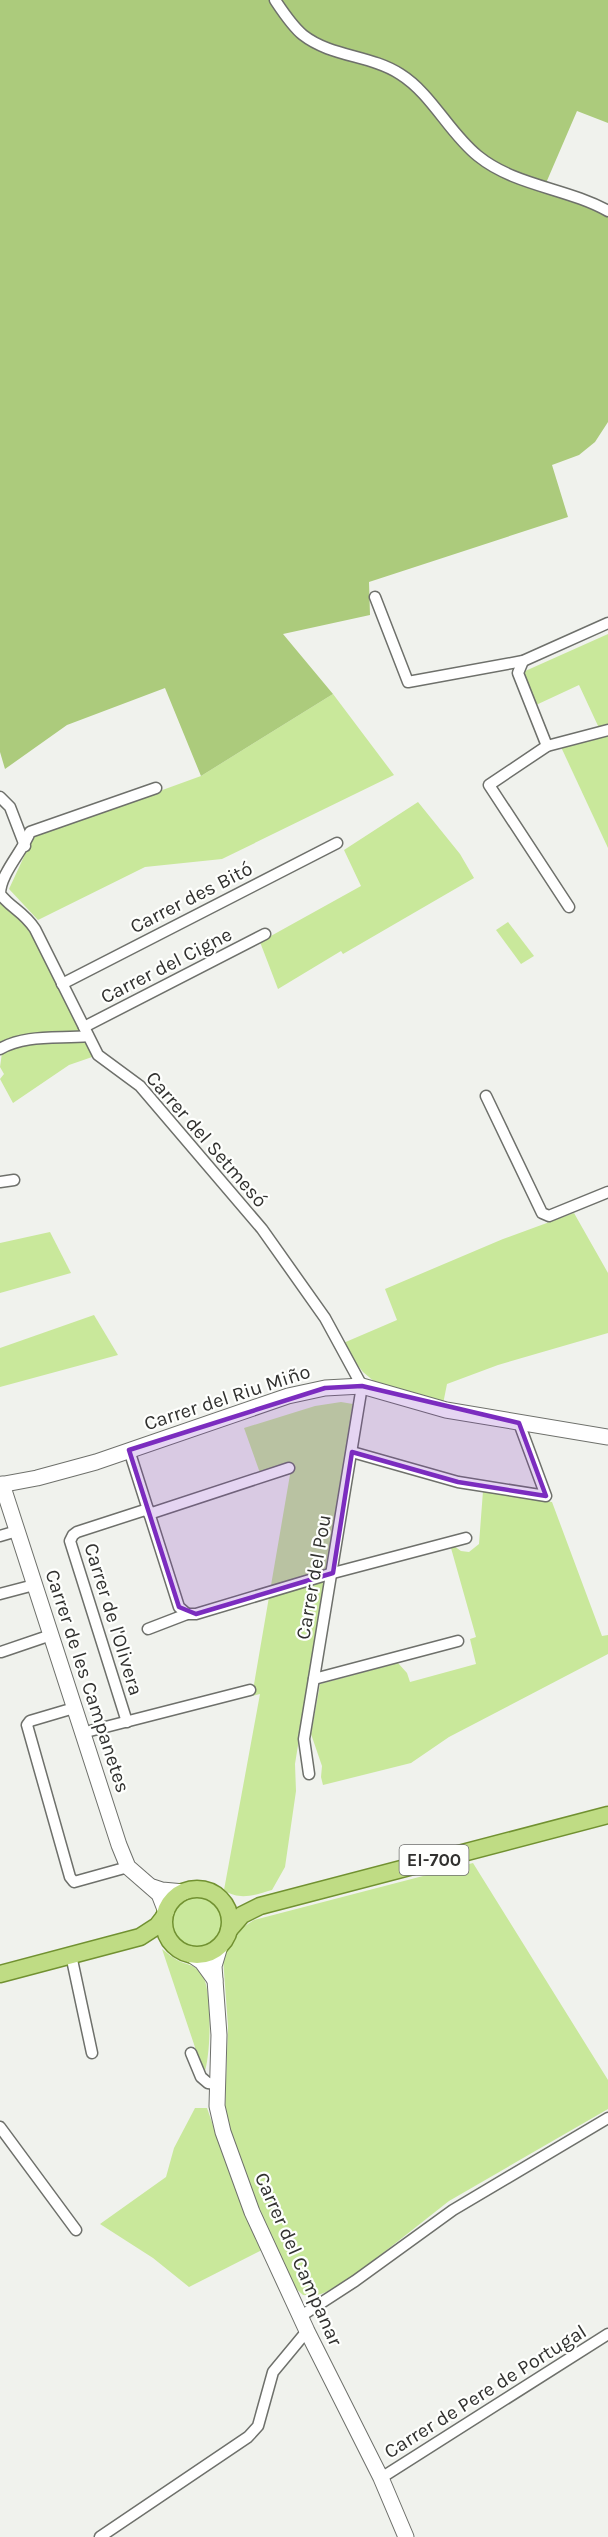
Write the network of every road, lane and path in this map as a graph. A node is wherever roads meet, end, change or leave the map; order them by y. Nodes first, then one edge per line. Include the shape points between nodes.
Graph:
1 (275, 0) edge
2 (608, 211) edge
3 (375, 597) dead end
4 (608, 623) edge
5 (523, 660) junction
6 (608, 730) edge
7 (547, 746) junction
8 (156, 788) dead end
9 (0, 797) edge
10 (337, 843) dead end
11 (25, 846) junction
12 (0, 894) edge
13 (569, 907) dead end
14 (265, 934) dead end
15 (62, 984) junction
16 (86, 1032) junction
17 (0, 1049) edge
18 (486, 1096) dead end
19 (14, 1180) dead end
20 (0, 1182) edge
21 (608, 1192) edge
22 (362, 1386) junction
23 (519, 1423) junction
24 (608, 1437) edge
25 (129, 1450) junction
26 (352, 1452) junction
27 (289, 1468) dead end
28 (1, 1482) edge
29 (148, 1512) junction
30 (17, 1531) junction
31 (0, 1536) edge
32 (466, 1538) dead end
33 (333, 1573) junction
34 (34, 1585) junction
35 (0, 1594) edge
36 (187, 1614) junction
37 (148, 1629) dead end
38 (51, 1635) junction
39 (458, 1641) dead end
40 (1, 1652) edge
41 (314, 1679) junction
42 (250, 1690) dead end
43 (74, 1708) junction
44 (127, 1722) junction
45 (82, 1733) junction
46 (309, 1774) dead end
47 (608, 1815) edge
48 (128, 1867) junction
49 (153, 1887) junction
50 (184, 1892) junction
51 (221, 1899) junction
52 (260, 1906) junction
53 (165, 1914) junction
54 (229, 1930) junction
55 (140, 1937) junction
56 (173, 1944) junction
57 (220, 1946) junction
58 (190, 1954) junction
59 (71, 1955) junction
60 (0, 1974) edge
61 (216, 1983) junction
62 (92, 2053) dead end
63 (191, 2053) dead end
64 (216, 2084) junction
65 (608, 2118) edge
66 (0, 2127) edge
67 (76, 2230) dead end
68 (301, 2316) junction
69 (307, 2331) junction
70 (608, 2334) edge
71 (381, 2478) junction
72 (100, 2537) edge
73 (406, 2537) edge

1 - 2 street via 292,24 314,42 386,66 407,78 478,156 494,167 583,198
3 - 5 street via 408,682
4 - 5 street
5 - 7 street via 518,673
6 - 7 street
7 - 13 street via 489,785
8 - 11 street via 30,832
9 - 11 street via 10,807
10 - 15 street, Carrer des Bitó
11 - 12 street via 2,880
12 - 15 street, Carrer del Setmesó via 26,915
14 - 16 street, Carrer del Cigne
15 - 16 street, Carrer del Setmesó
16 - 17 street via 12,1042
16 - 22 street, Carrer del Setmesó via 98,1055 140,1086 262,1229 325,1318
18 - 21 street via 542,1213 549,1216
19 - 20 street
22 - 23 street, Carrer del Riu Miño via 446,1410
22 - 25 street, Carrer del Riu Miño via 303,1392
22 - 26 street, Carrer del Pou
23 - 24 street, Carrer del Riu Miño
23 - 26 street via 546,1496 458,1482
25 - 28 street, Carrer del Riu Miño via 80,1467
25 - 29 street
26 - 33 street, Carrer del Pou
27 - 29 street
28 - 30 street, Carrer de les Campanetes
29 - 36 street via 179,1607
29 - 44 street, Carrer de l'Olivera via 77,1532 70,1541
30 - 31 street
30 - 34 street, Carrer de les Campanetes
32 - 33 street
33 - 36 street
33 - 41 street, Carrer del Pou
34 - 35 street
34 - 38 street, Carrer de les Campanetes
36 - 37 street
38 - 40 street
38 - 43 street, Carrer de les Campanetes
39 - 41 street
41 - 46 street, Carrer del Pou via 304,1739
42 - 44 street
43 - 45 street, Carrer de les Campanetes
43 - 48 street via 27,1725 70,1877 74,1882
44 - 45 street
45 - 48 street, Carrer de les Campanetes
47 - 52 main road, EI-700
48 - 49 street
49 - 50 street
49 - 53 street via 163,1901
50 - 51 main road, EI-700 via 201,1889
50 - 53 main road via 171,1902
51 - 52 main road, EI-700 via 238,1906
51 - 54 main road via 230,1917
52 - 54 main road, EI-700 via 242,1915
53 - 55 main road via 157,1926
53 - 56 main road via 166,1932
54 - 57 main road, EI-700
55 - 56 main road
55 - 59 main road
56 - 58 main road
57 - 58 main road via 208,1953
57 - 61 street, Carrer del Campanar via 215,1961
58 - 61 street via 202,1962
59 - 60 main road
59 - 62 street
61 - 64 street, Carrer del Campanar
63 - 64 street via 201,2077 208,2084
64 - 68 street, Carrer del Campanar via 223,2132 244,2192
65 - 68 street via 453,2210 355,2282
66 - 67 street
68 - 69 street, Carrer del Campanar
69 - 71 street, Carrer del Campanar
69 - 72 street via 273,2372 258,2426 248,2438
70 - 71 street, Carrer de Pere de Portugal
71 - 73 street, Carrer del Campanar

